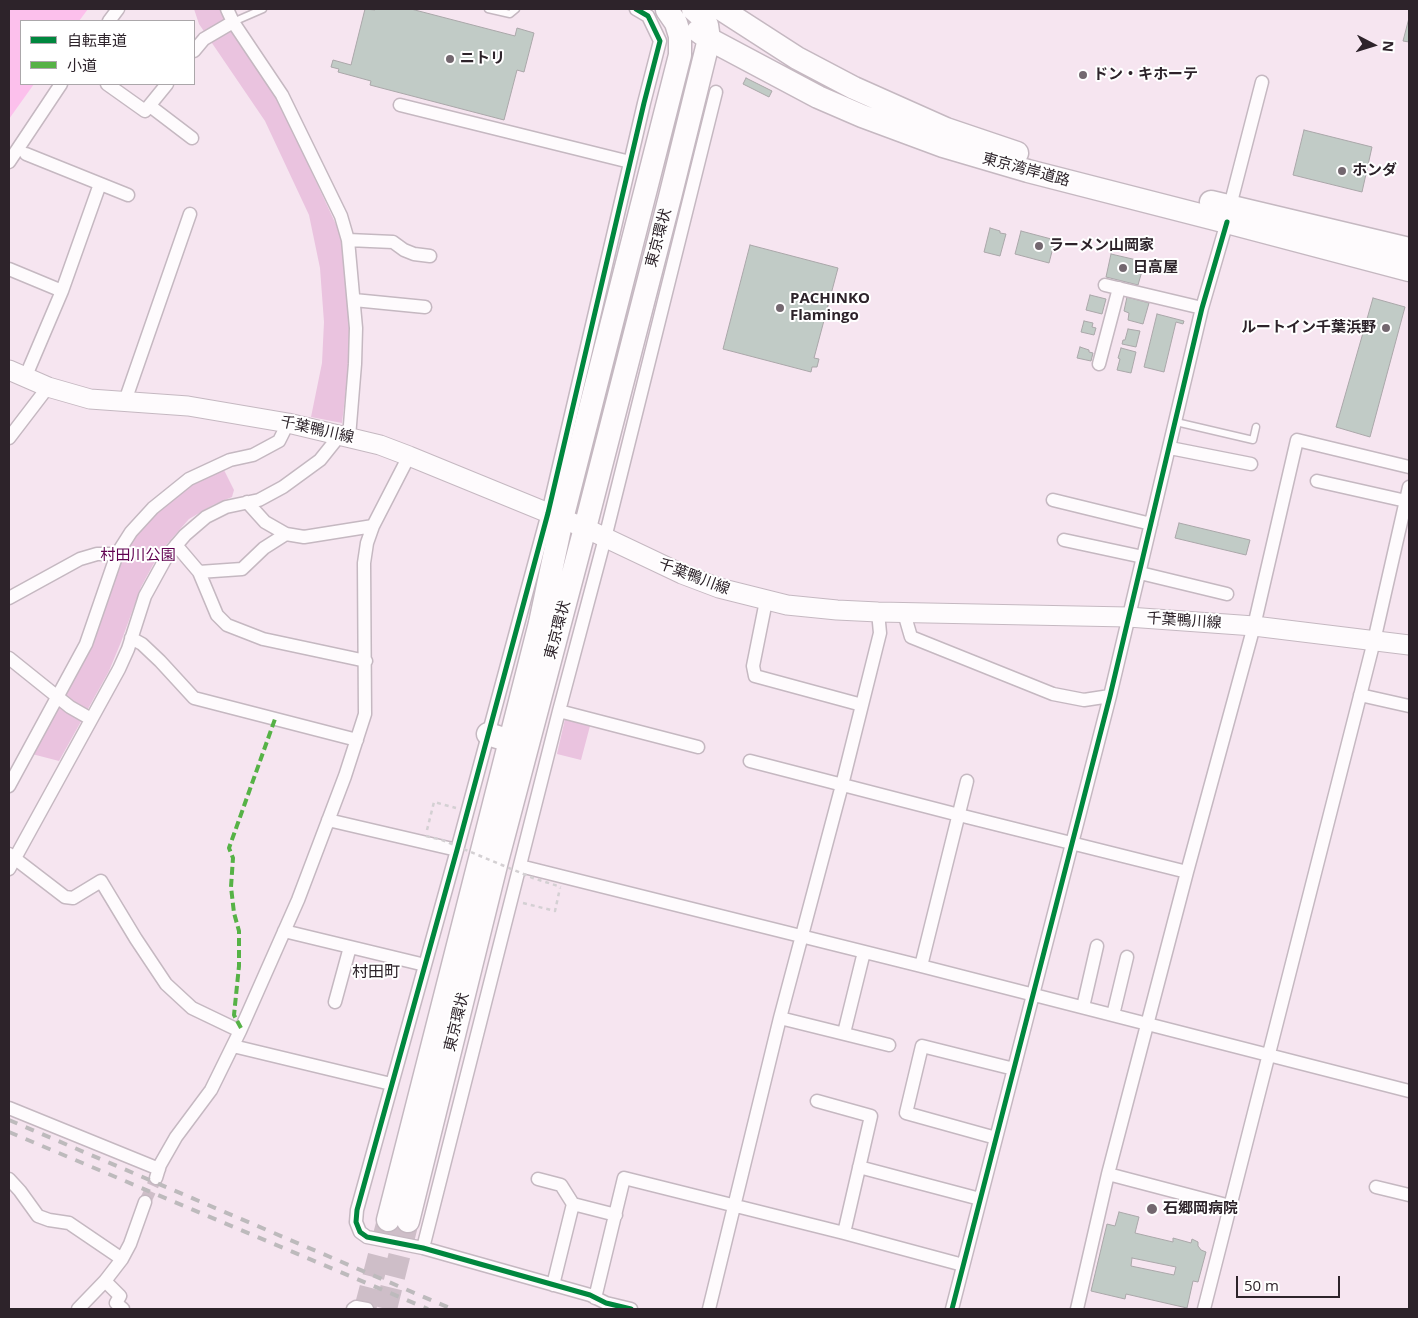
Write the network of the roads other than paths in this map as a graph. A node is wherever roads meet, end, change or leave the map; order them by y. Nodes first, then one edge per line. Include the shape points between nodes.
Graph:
1 (118, 9) edge
2 (227, 9) edge
3 (264, 9) edge
4 (488, 9) edge
5 (516, 9) edge
6 (636, 9) edge
7 (693, 9) edge
8 (721, 9) edge
9 (666, 10) edge
10 (110, 20) edge
11 (233, 22) junction
12 (739, 22) junction
13 (706, 34) junction
14 (195, 50) edge
15 (1262, 82) dead end
16 (60, 85) edge
17 (108, 85) edge
18 (166, 85) edge
19 (716, 92) dead end
20 (400, 105) dead end
21 (150, 106) junction
22 (192, 138) dead end
23 (26, 154) dead end
24 (9, 162) edge
25 (630, 162) junction
26 (100, 184) junction
27 (128, 195) dead end
28 (190, 214) dead end
29 (1228, 214) junction
30 (639, 221) junction
31 (348, 240) junction
32 (1409, 249) edge
33 (430, 256) dead end
34 (9, 269) edge
35 (1409, 270) edge
36 (1105, 285) dead end
37 (1119, 288) junction
38 (62, 291) junction
39 (354, 300) junction
40 (425, 307) dead end
41 (1202, 308) junction
42 (1099, 364) dead end
43 (17, 374) edge
44 (48, 387) junction
45 (125, 401) junction
46 (1176, 422) junction
47 (288, 423) junction
48 (1256, 427) dead end
49 (345, 436) junction
50 (9, 438) edge
51 (1170, 448) junction
52 (409, 456) junction
53 (1251, 464) dead end
54 (1409, 467) edge
55 (1317, 481) dead end
56 (1409, 487) edge
57 (1053, 500) dead end
58 (247, 502) junction
59 (1406, 502) junction
60 (555, 516) junction
61 (1152, 524) junction
62 (373, 526) junction
63 (585, 528) junction
64 (286, 534) junction
65 (605, 538) junction
66 (1064, 540) dead end
67 (176, 545) junction
68 (117, 554) junction
69 (1143, 557) junction
70 (199, 572) junction
71 (1140, 573) junction
72 (1227, 594) dead end
73 (9, 598) edge
74 (766, 601) junction
75 (878, 612) junction
76 (904, 613) junction
77 (1128, 617) junction
78 (1254, 626) junction
79 (132, 638) junction
80 (1374, 641) junction
81 (1409, 645) edge
82 (9, 658) edge
83 (366, 661) junction
84 (1360, 695) junction
85 (1110, 696) junction
86 (58, 698) junction
87 (862, 705) junction
88 (1409, 706) edge
89 (559, 711) junction
90 (91, 719) junction
91 (488, 734) junction
92 (357, 740) junction
93 (510, 741) junction
94 (698, 747) dead end
95 (750, 761) dead end
96 (966, 781) dead end
97 (842, 785) junction
98 (9, 786) edge
99 (959, 816) junction
100 (328, 820) junction
101 (1072, 842) junction
102 (457, 850) junction
103 (11, 860) edge
104 (520, 866) junction
105 (1187, 872) junction
106 (284, 930) junction
107 (801, 936) junction
108 (1097, 946) dead end
109 (350, 947) junction
110 (864, 952) junction
111 (1127, 957) dead end
112 (425, 965) junction
113 (921, 966) junction
114 (1032, 994) junction
115 (335, 1002) dead end
116 (1083, 1007) junction
117 (1113, 1015) junction
118 (780, 1018) junction
119 (1148, 1024) junction
120 (240, 1031) junction
121 (844, 1033) junction
122 (889, 1045) dead end
123 (233, 1046) junction
124 (1269, 1055) junction
125 (1014, 1069) junction
126 (391, 1084) junction
127 (1409, 1091) edge
128 (816, 1101) dead end
129 (9, 1108) edge
130 (996, 1138) junction
131 (859, 1168) junction
132 (1108, 1174) junction
133 (538, 1178) dead end
134 (9, 1179) edge
135 (1376, 1187) dead end
136 (1409, 1195) edge
137 (980, 1199) junction
138 (145, 1202) tunnel mouth
139 (573, 1204) junction
140 (735, 1205) junction
141 (1230, 1206) junction
142 (616, 1215) junction
143 (844, 1233) junction
144 (422, 1248) junction
145 (122, 1259) junction
146 (963, 1265) junction
147 (105, 1281) junction
148 (553, 1285) junction
149 (595, 1298) junction
150 (78, 1309) edge
151 (123, 1309) edge
152 (353, 1309) edge
153 (367, 1309) edge
154 (631, 1309) edge
155 (709, 1309) edge
156 (952, 1309) edge
157 (1077, 1309) edge
158 (1204, 1309) edge

1 - 10 street
2 - 11 street
3 - 11 lane
4 - 5 lane via 510,14
6 - 25 street via 648,16 660,41
7 - 13 highway via 701,16
8 - 12 highway, 東京湾岸道路
9 - 13 highway, 東京湾岸道路
9 - 30 highway, 東京環状 via 676,23 680,55
11 - 14 street via 204,38
11 - 31 street via 282,95 340,216
12 - 13 highway via 720,23
12 - 29 highway, 東京湾岸道路 via 854,88 946,129
13 - 29 highway, 東京湾岸道路 via 818,97 943,146 1028,171
13 - 30 highway, 東京環状 via 697,38 693,48 667,151
13 - 63 highway, 東京環状 via 670,197
15 - 29 street
16 - 24 street
17 - 21 street via 145,111
18 - 21 street
19 - 65 street
20 - 25 street
21 - 22 street
23 - 26 street
25 - 60 street via 559,470
26 - 27 street
26 - 38 street
28 - 45 street
29 - 32 highway, 東京湾岸道路
29 - 35 highway, 東京湾岸道路
29 - 41 street
30 - 60 highway, 東京環状
31 - 33 street via 393,242 414,254
31 - 39 street
34 - 38 street
36 - 37 street
37 - 41 street
37 - 42 street
38 - 43 street
39 - 40 street
39 - 49 street via 355,364
41 - 46 street
43 - 44 main road, 千葉鴨川線
44 - 45 main road, 千葉鴨川線 via 90,399
44 - 50 street
45 - 47 main road, 千葉鴨川線 via 188,406
46 - 48 lane via 1252,440
46 - 51 street
47 - 49 main road, 千葉鴨川線
47 - 68 street via 279,441 253,455 230,460 189,479 153,508
49 - 52 main road, 千葉鴨川線
49 - 58 street via 320,460 282,487 259,500
51 - 53 street
51 - 61 street
52 - 60 main road, 千葉鴨川線
52 - 62 street
54 - 78 street via 1297,440
55 - 59 street
56 - 59 street
57 - 61 street
58 - 64 street via 265,522
58 - 67 street via 226,507 206,517
59 - 80 street
60 - 63 main road, 千葉鴨川線
60 - 91 street
60 - 93 highway, 東京環状 via 540,623
61 - 69 street
62 - 64 street via 304,537
62 - 83 street via 364,563
63 - 65 main road, 千葉鴨川線
63 - 93 highway, 東京環状 via 398,1221
64 - 70 street via 264,548 242,569
65 - 74 main road, 千葉鴨川線 via 682,574
65 - 89 street
66 - 69 street
67 - 70 street
67 - 79 street via 166,556 145,596
68 - 73 street via 97,554 80,559
68 - 86 street via 86,644
69 - 71 street
70 - 83 street via 217,615 227,625 263,639
71 - 72 street
71 - 77 street
74 - 75 main road, 千葉鴨川線
74 - 87 street via 753,666 755,676
75 - 76 main road, 千葉鴨川線
75 - 87 street via 880,634
76 - 77 main road, 千葉鴨川線
76 - 85 street via 911,637 1053,694 1084,700
77 - 78 main road, 千葉鴨川線
77 - 85 street
78 - 80 main road, 千葉鴨川線
78 - 105 street
79 - 90 street
79 - 92 street via 160,660 194,698
80 - 81 main road, 千葉鴨川線
80 - 84 street
82 - 86 street
83 - 92 street via 365,714
84 - 88 street
84 - 124 street
85 - 101 street
86 - 90 street
86 - 98 street
87 - 97 street
89 - 94 street
89 - 104 street
90 - 103 street
91 - 93 highway
91 - 102 street
92 - 100 street
95 - 97 street
96 - 99 street
97 - 99 street
97 - 107 street
99 - 101 street
99 - 113 street
100 - 102 street
100 - 106 street
101 - 105 street
101 - 114 street
102 - 112 street
103 - 120 street via 65,897 73,898 101,881 166,984 192,1008
104 - 107 street
104 - 144 street
105 - 119 street
106 - 109 street
106 - 120 street
107 - 110 street
107 - 118 street
108 - 116 street
109 - 112 street
109 - 115 street
110 - 113 street
110 - 121 street
111 - 117 street
112 - 126 street
113 - 114 street
114 - 116 street
114 - 125 street
116 - 117 street
117 - 119 street
118 - 121 street
118 - 140 street
119 - 124 street
119 - 132 street
120 - 123 street
121 - 122 street
123 - 126 street
123 - 129 street via 211,1090 176,1137 157,1174
124 - 127 street
124 - 141 street
125 - 130 street
125 - 130 street via 922,1046 906,1113
126 - 144 street via 356,1222 360,1232 367,1237
128 - 131 street via 871,1116
130 - 137 street
131 - 137 street
131 - 143 street
132 - 141 street
132 - 157 street
133 - 139 street via 561,1185
134 - 145 street via 38,1216 68,1223
135 - 136 street
137 - 146 street
138 - 145 street
139 - 142 street
139 - 148 street
140 - 142 street via 624,1178
140 - 143 street
140 - 155 street
141 - 158 street
142 - 149 street
143 - 146 street
144 - 148 street
145 - 147 street
146 - 156 street
147 - 150 street
147 - 151 street via 120,1296 116,1303
148 - 149 street
149 - 154 street
152 - 153 street

